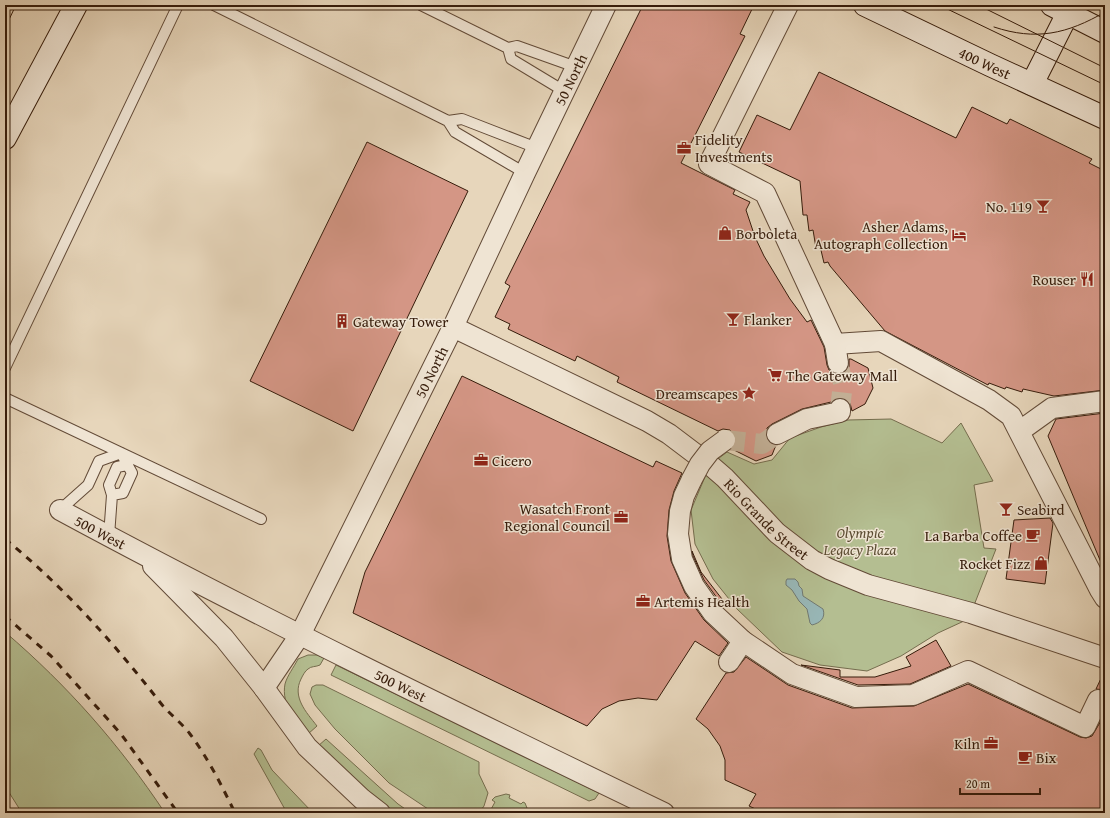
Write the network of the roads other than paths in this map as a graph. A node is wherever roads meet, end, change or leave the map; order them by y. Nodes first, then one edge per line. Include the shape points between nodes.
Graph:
1 (76, 5) edge
2 (178, 5) edge
3 (214, 5) edge
4 (421, 5) edge
5 (606, 5) edge
6 (788, 5) edge
7 (865, 5) edge
8 (1064, 8) edge
9 (1105, 32) edge
10 (508, 48) junction
11 (576, 67) junction
12 (1032, 84) junction
13 (564, 91) junction
14 (1102, 110) edge
15 (448, 121) junction
16 (5, 138) edge
17 (537, 148) junction
18 (525, 173) junction
19 (453, 327) junction
20 (5, 368) edge
21 (5, 398) edge
22 (1105, 401) edge
23 (840, 409) dead end
24 (1020, 431) junction
25 (776, 434) tunnel mouth
26 (725, 440) tunnel mouth
27 (121, 453) junction
28 (127, 465) junction
29 (112, 495) junction
30 (60, 510) joint
31 (261, 519) dead end
32 (109, 536) junction
33 (141, 553) junction
34 (1105, 598) edge
35 (300, 635) junction
36 (741, 639) junction
37 (1105, 658) edge
38 (729, 662) dead end
39 (264, 688) junction
40 (1105, 703) edge
41 (380, 813) edge
42 (664, 813) edge

1 - 16 street
2 - 20 lane
3 - 15 lane
4 - 10 lane
5 - 11 street, 50 North
6 - 24 street via 709,164 765,193 837,353 882,341 989,400 1011,416
7 - 12 street, 400 West
8 - 9 street
8 - 12 street
10 - 11 lane via 517,46
10 - 13 lane via 511,59
11 - 13 street, 50 North
12 - 14 street, 400 West
13 - 17 street, 50 North
15 - 17 lane via 462,119
15 - 18 lane via 455,132
17 - 18 street, 50 North
18 - 19 street, 50 North
19 - 35 street, 50 North
19 - 37 street, Rio Grande Street via 669,434 725,478 777,533 806,556 829,569 868,585 971,614
21 - 27 lane
22 - 24 street via 1052,408
23 - 25 street via 840,412 807,418
24 - 34 street
26 - 36 street, bridge via 710,451 692,479 680,511 678,534 682,559 694,586 713,613
27 - 28 lane
27 - 30 lane via 99,461 88,485
27 - 31 lane
28 - 29 lane via 117,467 109,485
28 - 29 lane via 132,473 123,493
29 - 32 lane
30 - 32 street, 500 West
32 - 33 street, 500 West
33 - 35 street, 500 West
33 - 39 street, 500 West via 224,638
35 - 39 street, 50 North
35 - 42 street, 500 West
36 - 38 street
36 - 40 street via 792,674 856,697 913,695 968,671 1085,727 1098,700
39 - 41 street, 500 West via 307,747

